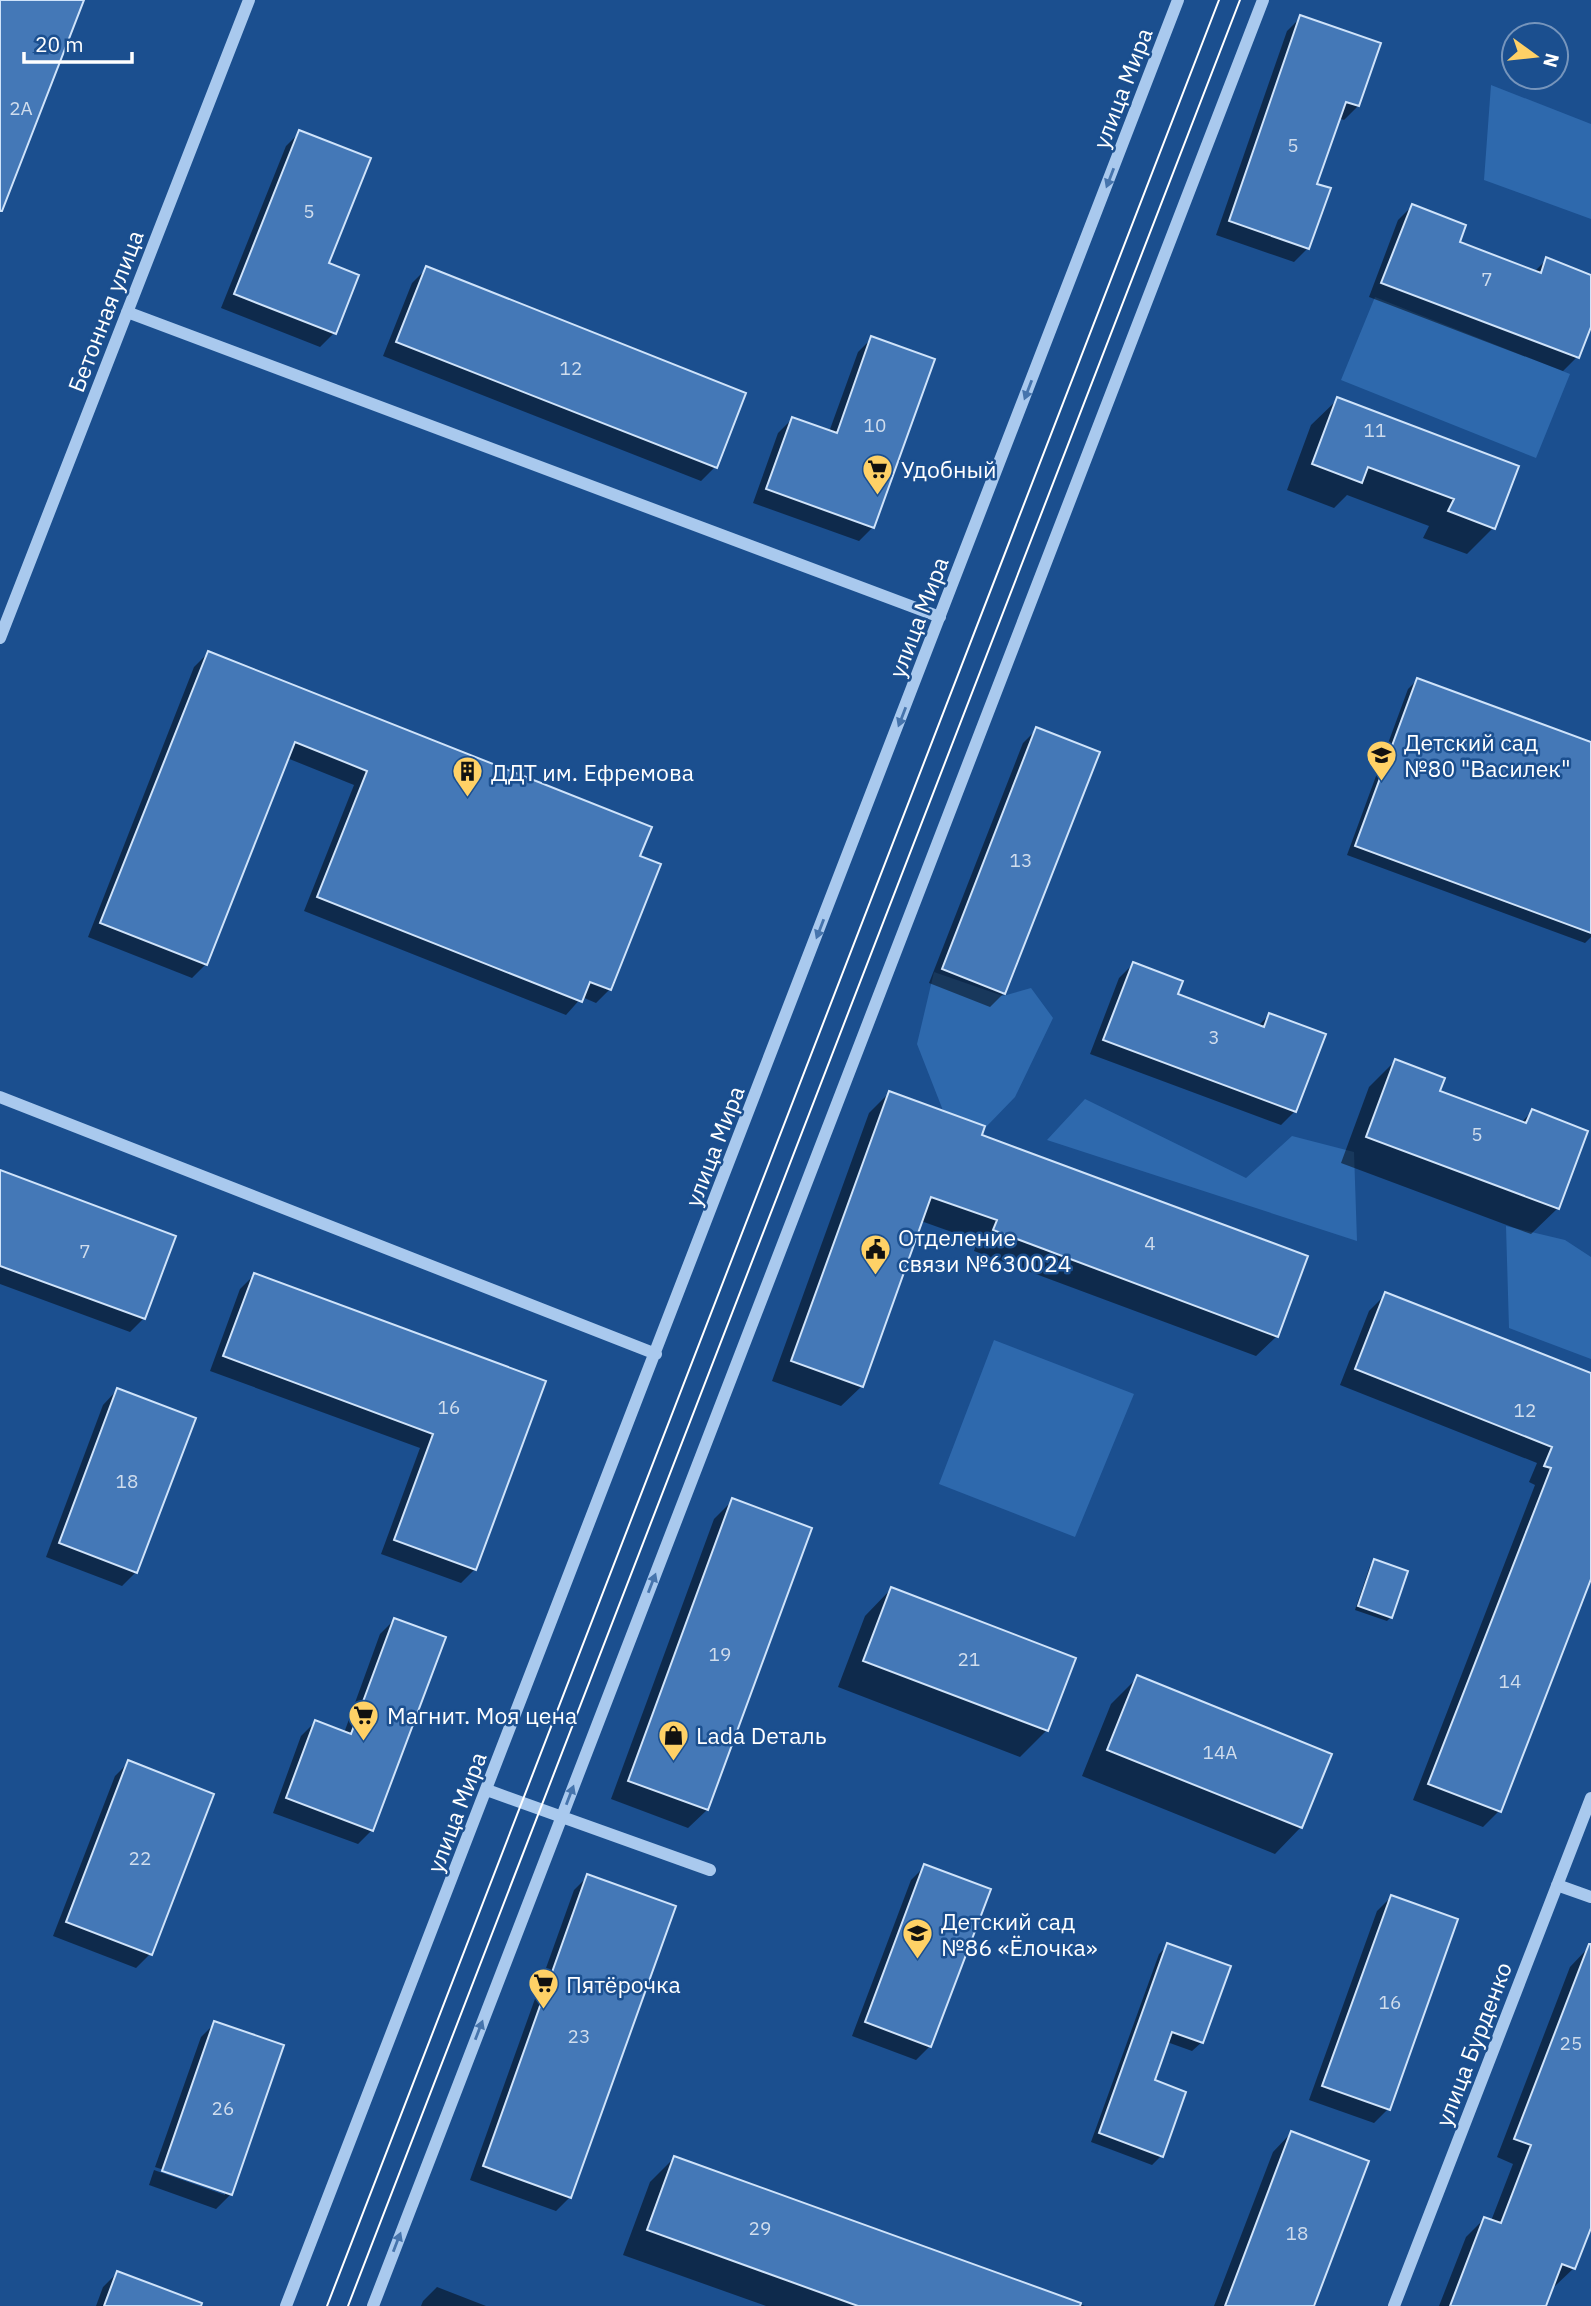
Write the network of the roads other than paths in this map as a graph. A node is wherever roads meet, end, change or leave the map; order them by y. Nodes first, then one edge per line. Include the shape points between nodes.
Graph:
1 (249, 0) edge
2 (1178, 0) edge
3 (1264, 0) edge
4 (127, 312) junction
5 (940, 617) junction
6 (0, 638) edge
7 (0, 1097) edge
8 (656, 1353) junction
9 (487, 1790) junction
10 (1591, 1798) edge
11 (562, 1818) junction
12 (710, 1870) dead end
13 (1557, 1885) junction
14 (1591, 1897) edge
15 (286, 2306) edge
16 (373, 2306) edge
17 (1394, 2306) edge

1 - 4 street, Бетонная улица
2 -> 5 street, улица Мира
11 -> 3 street
4 - 5 street
4 - 6 street, Бетонная улица
5 -> 8 street, улица Мира
7 - 8 street
8 - 9 street, улица Мира
9 - 11 street
9 - 15 street, улица Мира
10 - 13 street, улица Бурденко
11 - 12 street
16 -> 11 street
13 - 14 street
13 - 17 street, улица Бурденко

